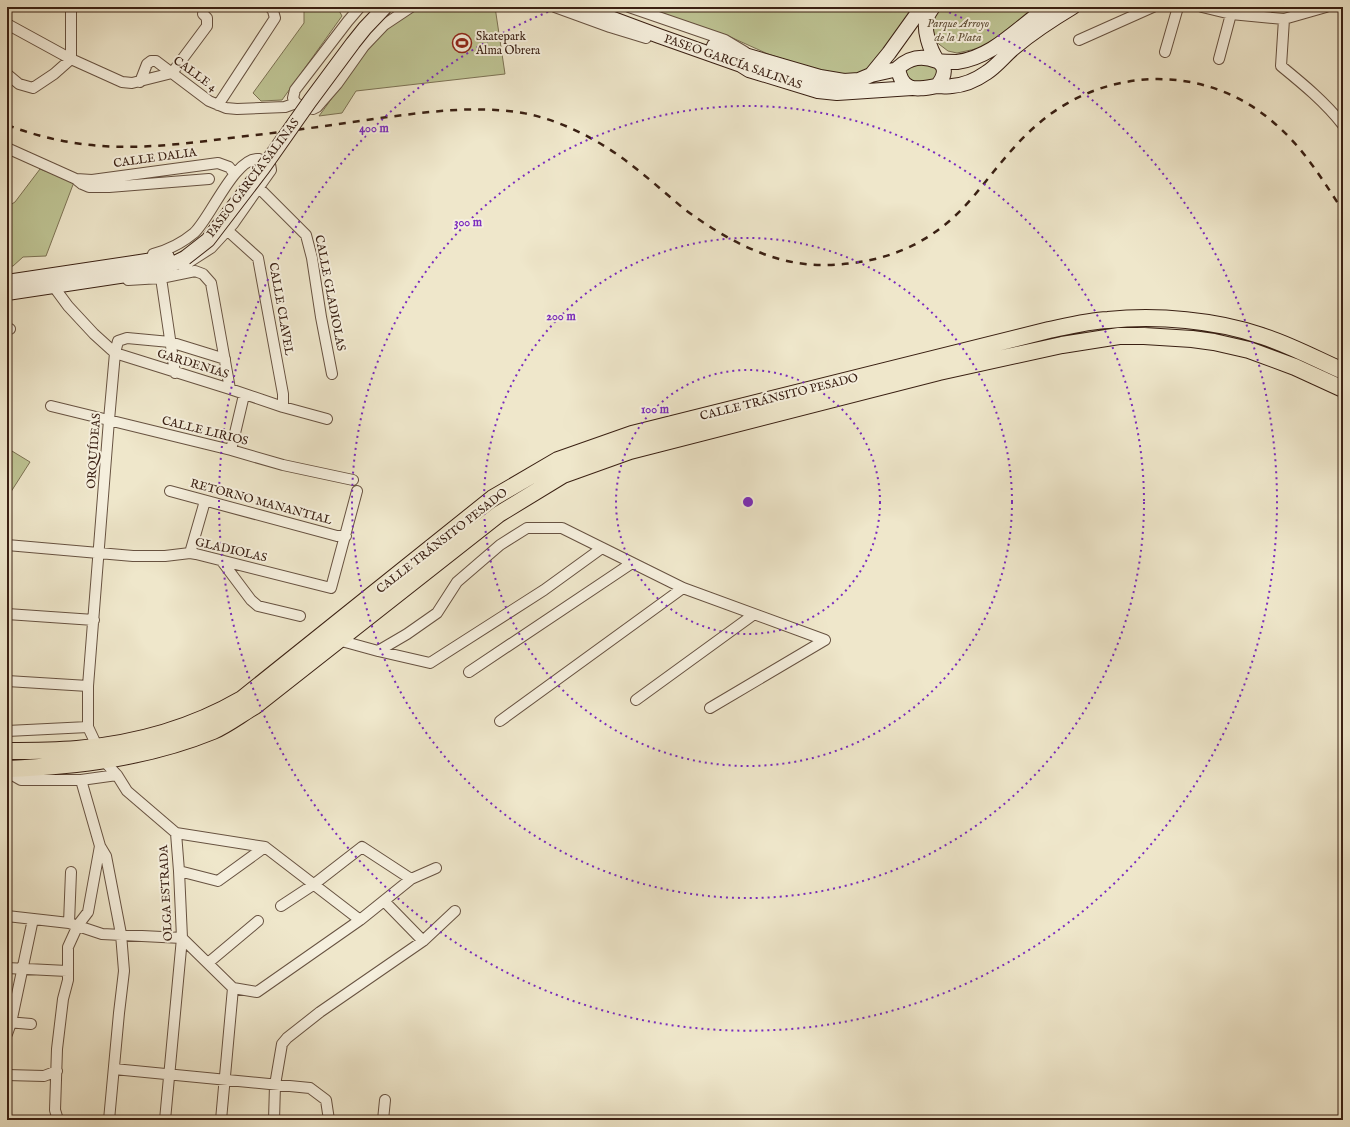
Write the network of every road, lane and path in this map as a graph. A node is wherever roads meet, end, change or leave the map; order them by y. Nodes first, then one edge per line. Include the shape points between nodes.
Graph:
1 (71, 7) edge
2 (270, 7) edge
3 (360, 7) edge
4 (377, 7) edge
5 (385, 7) edge
6 (410, 7) edge
7 (555, 7) edge
8 (581, 7) edge
9 (598, 7) edge
10 (629, 7) edge
11 (922, 7) edge
12 (933, 7) edge
13 (1048, 7) edge
14 (1073, 7) edge
15 (1153, 7) edge
16 (1178, 7) edge
17 (1202, 7) edge
18 (1326, 7) edge
19 (203, 14) dead end
20 (1231, 14) junction
21 (1284, 19) junction
22 (910, 23) junction
23 (7, 24) edge
24 (674, 38) junction
25 (1079, 40) dead end
26 (1165, 52) dead end
27 (71, 59) junction
28 (1219, 59) dead end
29 (938, 61) junction
30 (752, 64) junction
31 (898, 69) junction
32 (172, 73) junction
33 (7, 74) edge
34 (871, 75) junction
35 (140, 82) junction
36 (937, 86) junction
37 (912, 88) junction
38 (296, 104) junction
39 (218, 105) junction
40 (1343, 125) edge
41 (7, 148) edge
42 (234, 173) junction
43 (76, 179) junction
44 (210, 179) dead end
45 (259, 188) junction
46 (227, 230) junction
47 (183, 255) junction
48 (130, 264) junction
49 (146, 272) junction
50 (161, 278) junction
51 (105, 279) junction
52 (54, 287) junction
53 (8, 292) edge
54 (170, 342) junction
55 (115, 353) junction
56 (224, 359) junction
57 (1343, 371) edge
58 (175, 373) junction
59 (332, 374) dead end
60 (230, 389) junction
61 (1343, 389) edge
62 (244, 394) junction
63 (51, 406) dead end
64 (283, 407) junction
65 (327, 419) dead end
66 (109, 420) junction
67 (231, 450) junction
68 (353, 480) dead end
69 (170, 491) dead end
70 (357, 491) dead end
71 (205, 501) junction
72 (346, 536) junction
73 (7, 545) edge
74 (602, 548) junction
75 (99, 552) junction
76 (190, 553) junction
77 (221, 560) junction
78 (632, 563) junction
79 (682, 588) junction
80 (7, 614) edge
81 (753, 615) junction
82 (300, 616) dead end
83 (94, 620) junction
84 (338, 640) junction
85 (378, 651) junction
86 (469, 672) dead end
87 (7, 681) edge
88 (88, 686) junction
89 (636, 700) dead end
90 (710, 708) dead end
91 (500, 721) dead end
92 (88, 727) junction
93 (7, 731) edge
94 (97, 747) junction
95 (7, 751) edge
96 (104, 761) junction
97 (7, 769) edge
98 (7, 772) edge
99 (118, 775) junction
100 (81, 780) junction
101 (176, 833) junction
102 (100, 846) junction
103 (265, 847) junction
104 (436, 868) dead end
105 (179, 870) junction
106 (71, 872) dead end
107 (411, 879) junction
108 (313, 885) junction
109 (384, 901) junction
110 (281, 906) dead end
111 (455, 911) dead end
112 (7, 916) edge
113 (33, 919) junction
114 (360, 920) junction
115 (258, 921) dead end
116 (74, 924) junction
117 (121, 934) junction
118 (182, 938) junction
119 (423, 941) junction
120 (208, 963) junction
121 (7, 968) edge
122 (22, 969) junction
123 (67, 972) junction
124 (233, 988) junction
125 (9, 1022) edge
126 (31, 1024) dead end
127 (7, 1034) edge
128 (114, 1069) junction
129 (57, 1071) junction
130 (7, 1074) edge
131 (169, 1074) junction
132 (224, 1079) junction
133 (275, 1085) junction
134 (384, 1100) dead end
135 (58, 1120) edge
136 (109, 1120) edge
137 (165, 1120) edge
138 (221, 1120) edge
139 (274, 1120) edge
140 (328, 1120) edge
141 (383, 1120) edge

1 - 27 street
2 - 39 street via 275,18
3 - 38 street via 295,90 293,98
4 - 47 main road, PASEO GARCÍA SALINAS via 304,98 209,230
5 - 47 main road, PASEO GARCÍA SALINAS, bridge via 353,43 212,234 201,246
6 - 38 street via 384,25 364,46 318,107 313,109
7 - 30 street via 731,67
8 - 24 main road, PASEO GARCÍA SALINAS
9 - 24 main road, PASEO GARCÍA SALINAS
10 - 30 street via 725,40
11 - 22 main road
12 - 29 main road via 926,18 926,32 930,47
13 - 29 main road via 990,51 956,62
14 - 36 main road via 1016,46 992,69 970,82
15 - 25 street
16 - 26 street
17 - 20 street
18 - 21 street
19 - 32 street via 207,18 207,26
20 - 21 street
20 - 28 street
21 - 40 street via 1281,66 1310,90
22 - 31 main road via 901,49
22 - 34 main road
23 - 27 street
24 - 30 main road, PASEO GARCÍA SALINAS via 741,64
27 - 33 street via 33,88 19,84
27 - 35 street via 122,82
29 - 31 main road via 926,57 913,58
29 - 36 main road via 944,72 943,79
30 - 34 main road, PASEO GARCÍA SALINAS via 844,81 860,80
30 - 37 main road, PASEO GARCÍA SALINAS via 818,91 837,93
31 - 34 main road, PASEO GARCÍA SALINAS
31 - 37 main road via 902,82
32 - 35 street
32 - 35 street, CALLE 4 via 156,62 151,62 147,64
32 - 39 street, CALLE 4
36 - 37 main road via 929,89
38 - 39 street, CALLE 4 via 285,107 237,109
41 - 43 street
42 - 43 street, CALLE DALIA via 225,164 218,163 92,180
42 - 45 street via 254,160 259,159 270,164 271,170
42 - 48 street via 194,232 173,248 140,256
43 - 44 street via 89,187
45 - 46 street
45 - 59 street, CALLE GLADIOLAS via 306,235
46 - 49 street via 211,248 186,265 164,273
46 - 64 street, CALLE CLAVEL via 258,258 283,394
47 - 48 main road, PASEO GARCÍA SALINAS
47 - 49 main road, PASEO GARCÍA SALINAS via 175,263
48 - 53 main road, PASEO GARCÍA SALINAS
49 - 51 main road, PASEO GARCÍA SALINAS
50 - 51 street
50 - 54 street
50 - 56 street via 196,271 203,274 211,283
51 - 52 main road, PASEO GARCÍA SALINAS
52 - 53 main road, PASEO GARCÍA SALINAS
52 - 55 street, GARDENIAS via 68,306
54 - 55 street via 126,338 118,341
54 - 56 street
54 - 58 street
55 - 58 street, GARDENIAS
55 - 66 street, ORQUÍDEAS
56 - 60 street
57 - 94 main road, CALLE TRÁNSITO PESADO via 1295,348 1234,328 1154,318 1108,320 1048,330 632,434 558,460 493,498 242,699 163,733
58 - 60 street, GARDENIAS
60 - 62 street, GARDENIAS
61 - 84 main road, CALLE TRÁNSITO PESADO via 1289,364 1249,350 1214,342 1165,336 1093,339 939,372 630,451 563,475 499,514
62 - 64 street, GARDENIAS
62 - 67 street
63 - 66 street, CALLE LIRIOS
64 - 65 street, GARDENIAS
66 - 67 street, CALLE LIRIOS
66 - 75 street, ORQUÍDEAS
67 - 68 street, CALLE LIRIOS via 283,465
69 - 71 street, RETORNO MANANTIAL
70 - 72 street
71 - 72 street, RETORNO MANANTIAL via 337,536
71 - 76 street
72 - 77 street, GLADIOLAS via 332,588
73 - 75 street, GLADIOLAS
74 - 78 street
74 - 85 street via 544,590 430,663
74 - 85 street via 562,528 527,528 500,545 457,582 437,613
75 - 76 street, GLADIOLAS via 134,556
75 - 83 street, ORQUÍDEAS
76 - 77 street, GLADIOLAS
77 - 82 street via 258,606
78 - 79 street
78 - 86 street
79 - 81 street
79 - 91 street
80 - 83 street
81 - 89 street
81 - 90 street via 825,640
83 - 88 street, ORQUÍDEAS
84 - 85 street
84 - 96 main road, CALLE TRÁNSITO PESADO via 255,706 214,730 174,744
87 - 88 street
88 - 92 street, ORQUÍDEAS
92 - 93 street
92 - 94 street, OLGA ESTRADA
94 - 95 main road, CALLE TRÁNSITO PESADO
94 - 96 street, OLGA ESTRADA
96 - 97 main road, CALLE TRÁNSITO PESADO
96 - 99 street, OLGA ESTRADA
98 - 100 street via 21,780
99 - 100 street
99 - 101 street, OLGA ESTRADA via 127,791
100 - 102 street
101 - 103 street
101 - 105 street, OLGA ESTRADA
102 - 116 street via 88,912
102 - 117 street via 106,856
103 - 105 street via 218,881
103 - 108 street
104 - 107 street
105 - 118 street, OLGA ESTRADA
106 - 116 street
107 - 108 street via 362,846
107 - 109 street
108 - 110 street
108 - 114 street
109 - 114 street
109 - 119 street
111 - 119 street
112 - 113 street
113 - 116 street
113 - 122 street
114 - 124 street via 257,992
115 - 120 street
116 - 117 street via 102,934
116 - 123 street via 68,947
117 - 118 street
117 - 128 street via 124,971
118 - 120 street
118 - 131 street, OLGA ESTRADA
119 - 133 street via 320,1012 287,1038 282,1044
120 - 124 street
121 - 122 street
122 - 123 street
122 - 125 street
123 - 129 street
124 - 132 street
125 - 126 street
125 - 127 street
128 - 131 street
128 - 136 street
129 - 130 street via 44,1076
129 - 135 street via 55,1110
131 - 132 street
131 - 137 street, OLGA ESTRADA
132 - 133 street
132 - 138 street
133 - 139 street
133 - 140 street via 310,1088 326,1100
134 - 141 street

